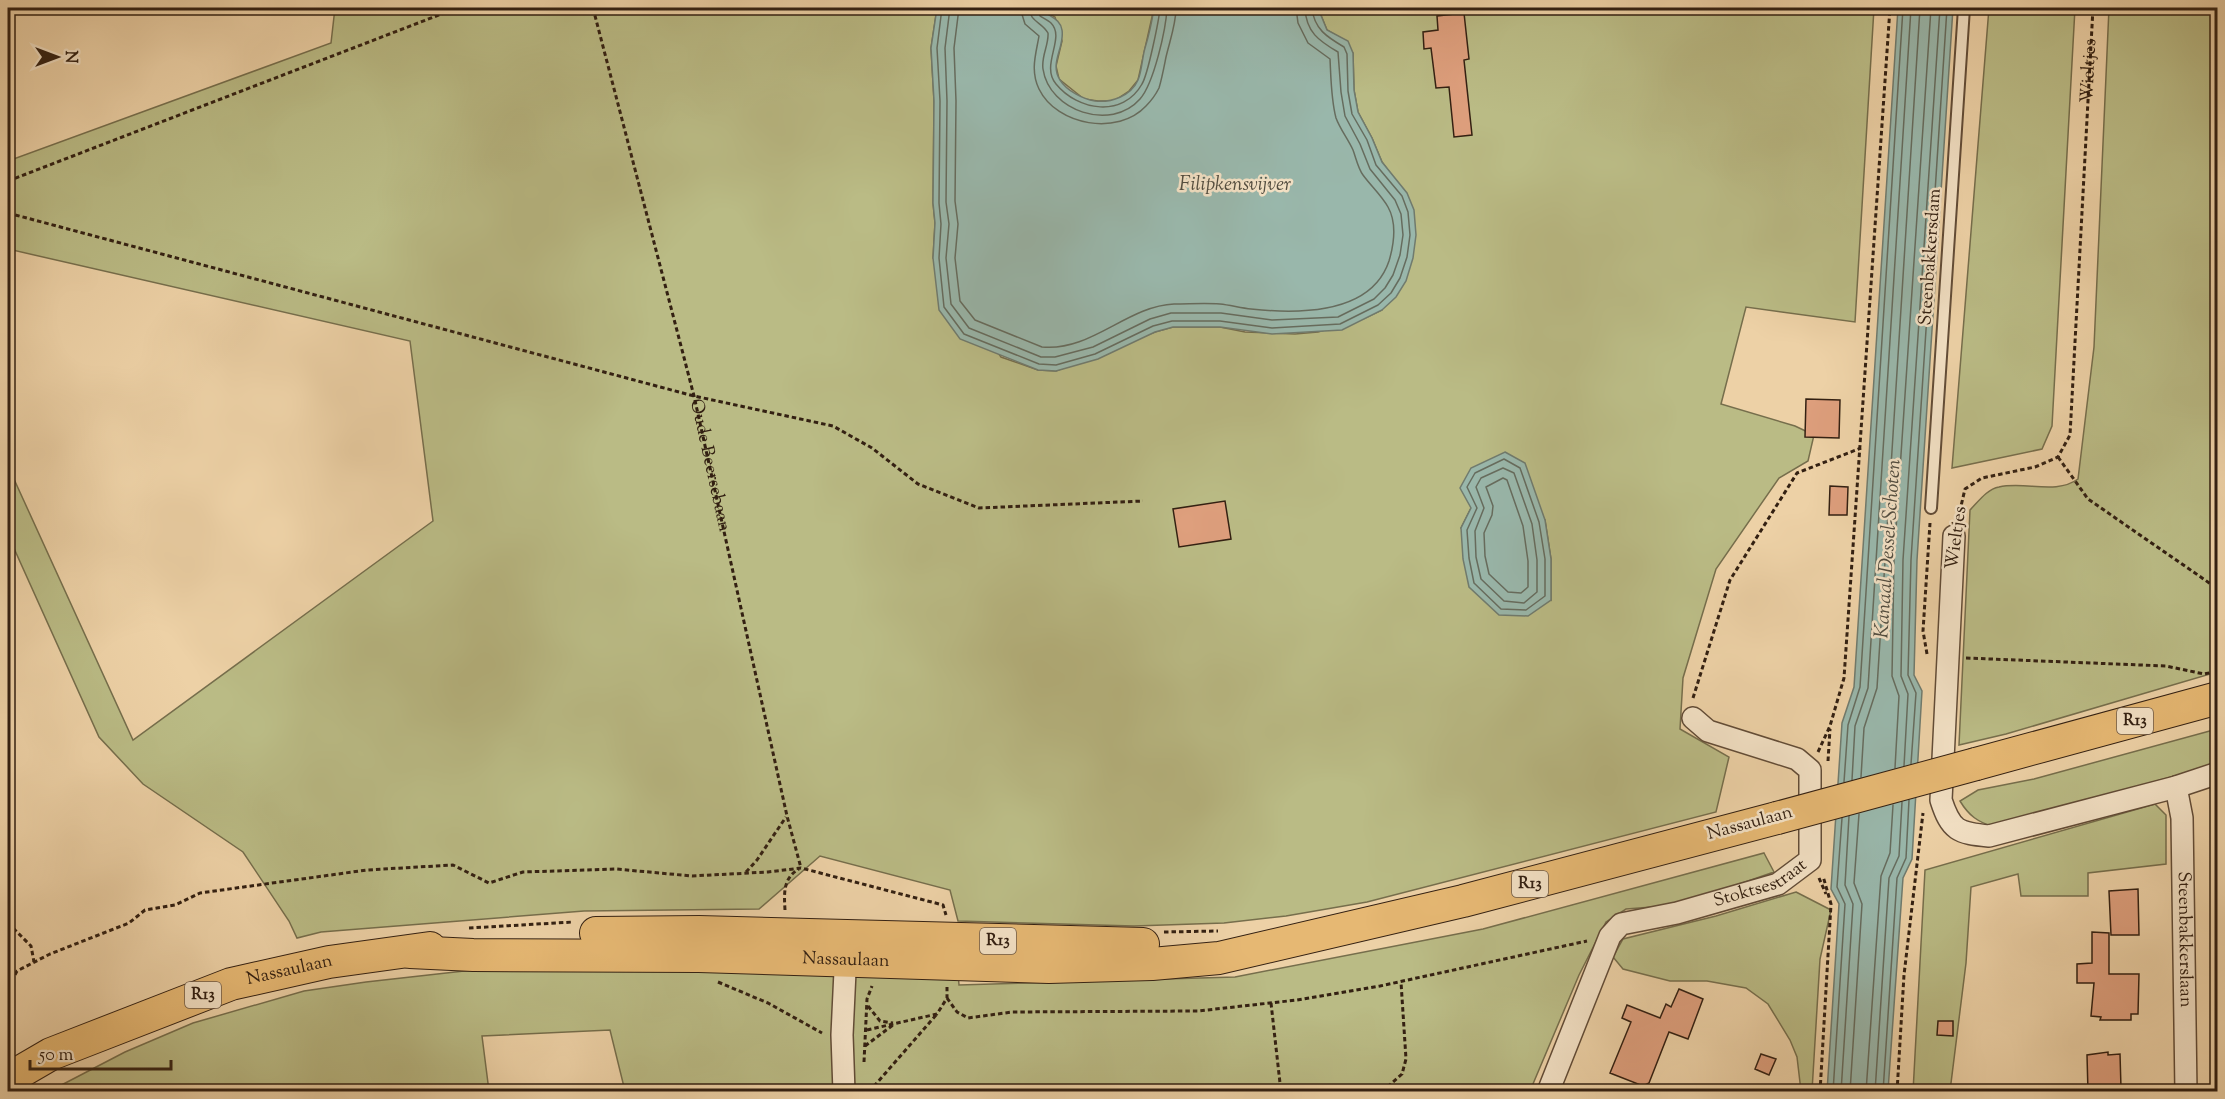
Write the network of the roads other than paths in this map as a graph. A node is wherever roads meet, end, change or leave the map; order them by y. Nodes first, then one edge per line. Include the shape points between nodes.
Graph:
1 (1964, 8) edge
2 (1931, 508) dead end
3 (1954, 536) road end
4 (2217, 698) edge
5 (1693, 718) road end
6 (2217, 773) edge
7 (2176, 787) junction
8 (846, 949) junction
9 (8, 1079) edge
10 (844, 1092) edge
11 (1548, 1092) edge
12 (2186, 1092) edge

1 - 2 lane, Steenbakkersdam
3 - 7 street, Wieltjes via 1941,800 1947,818 1964,834 1989,836
4 - 8 main road, Nassaulaan / R13, bridge via 1463,901 1219,958 1048,967
5 - 11 street, Stoktsestraat via 1708,731 1797,759 1810,770 1810,860 1778,884 1677,913 1621,924 1610,936
6 - 7 street, Wieltjes
7 - 12 street, Steenbakkerslaan via 2182,818
8 - 9 main road, Nassaulaan / R13 via 699,932 471,939 410,952 329,962 231,984 51,1054
8 - 10 street

